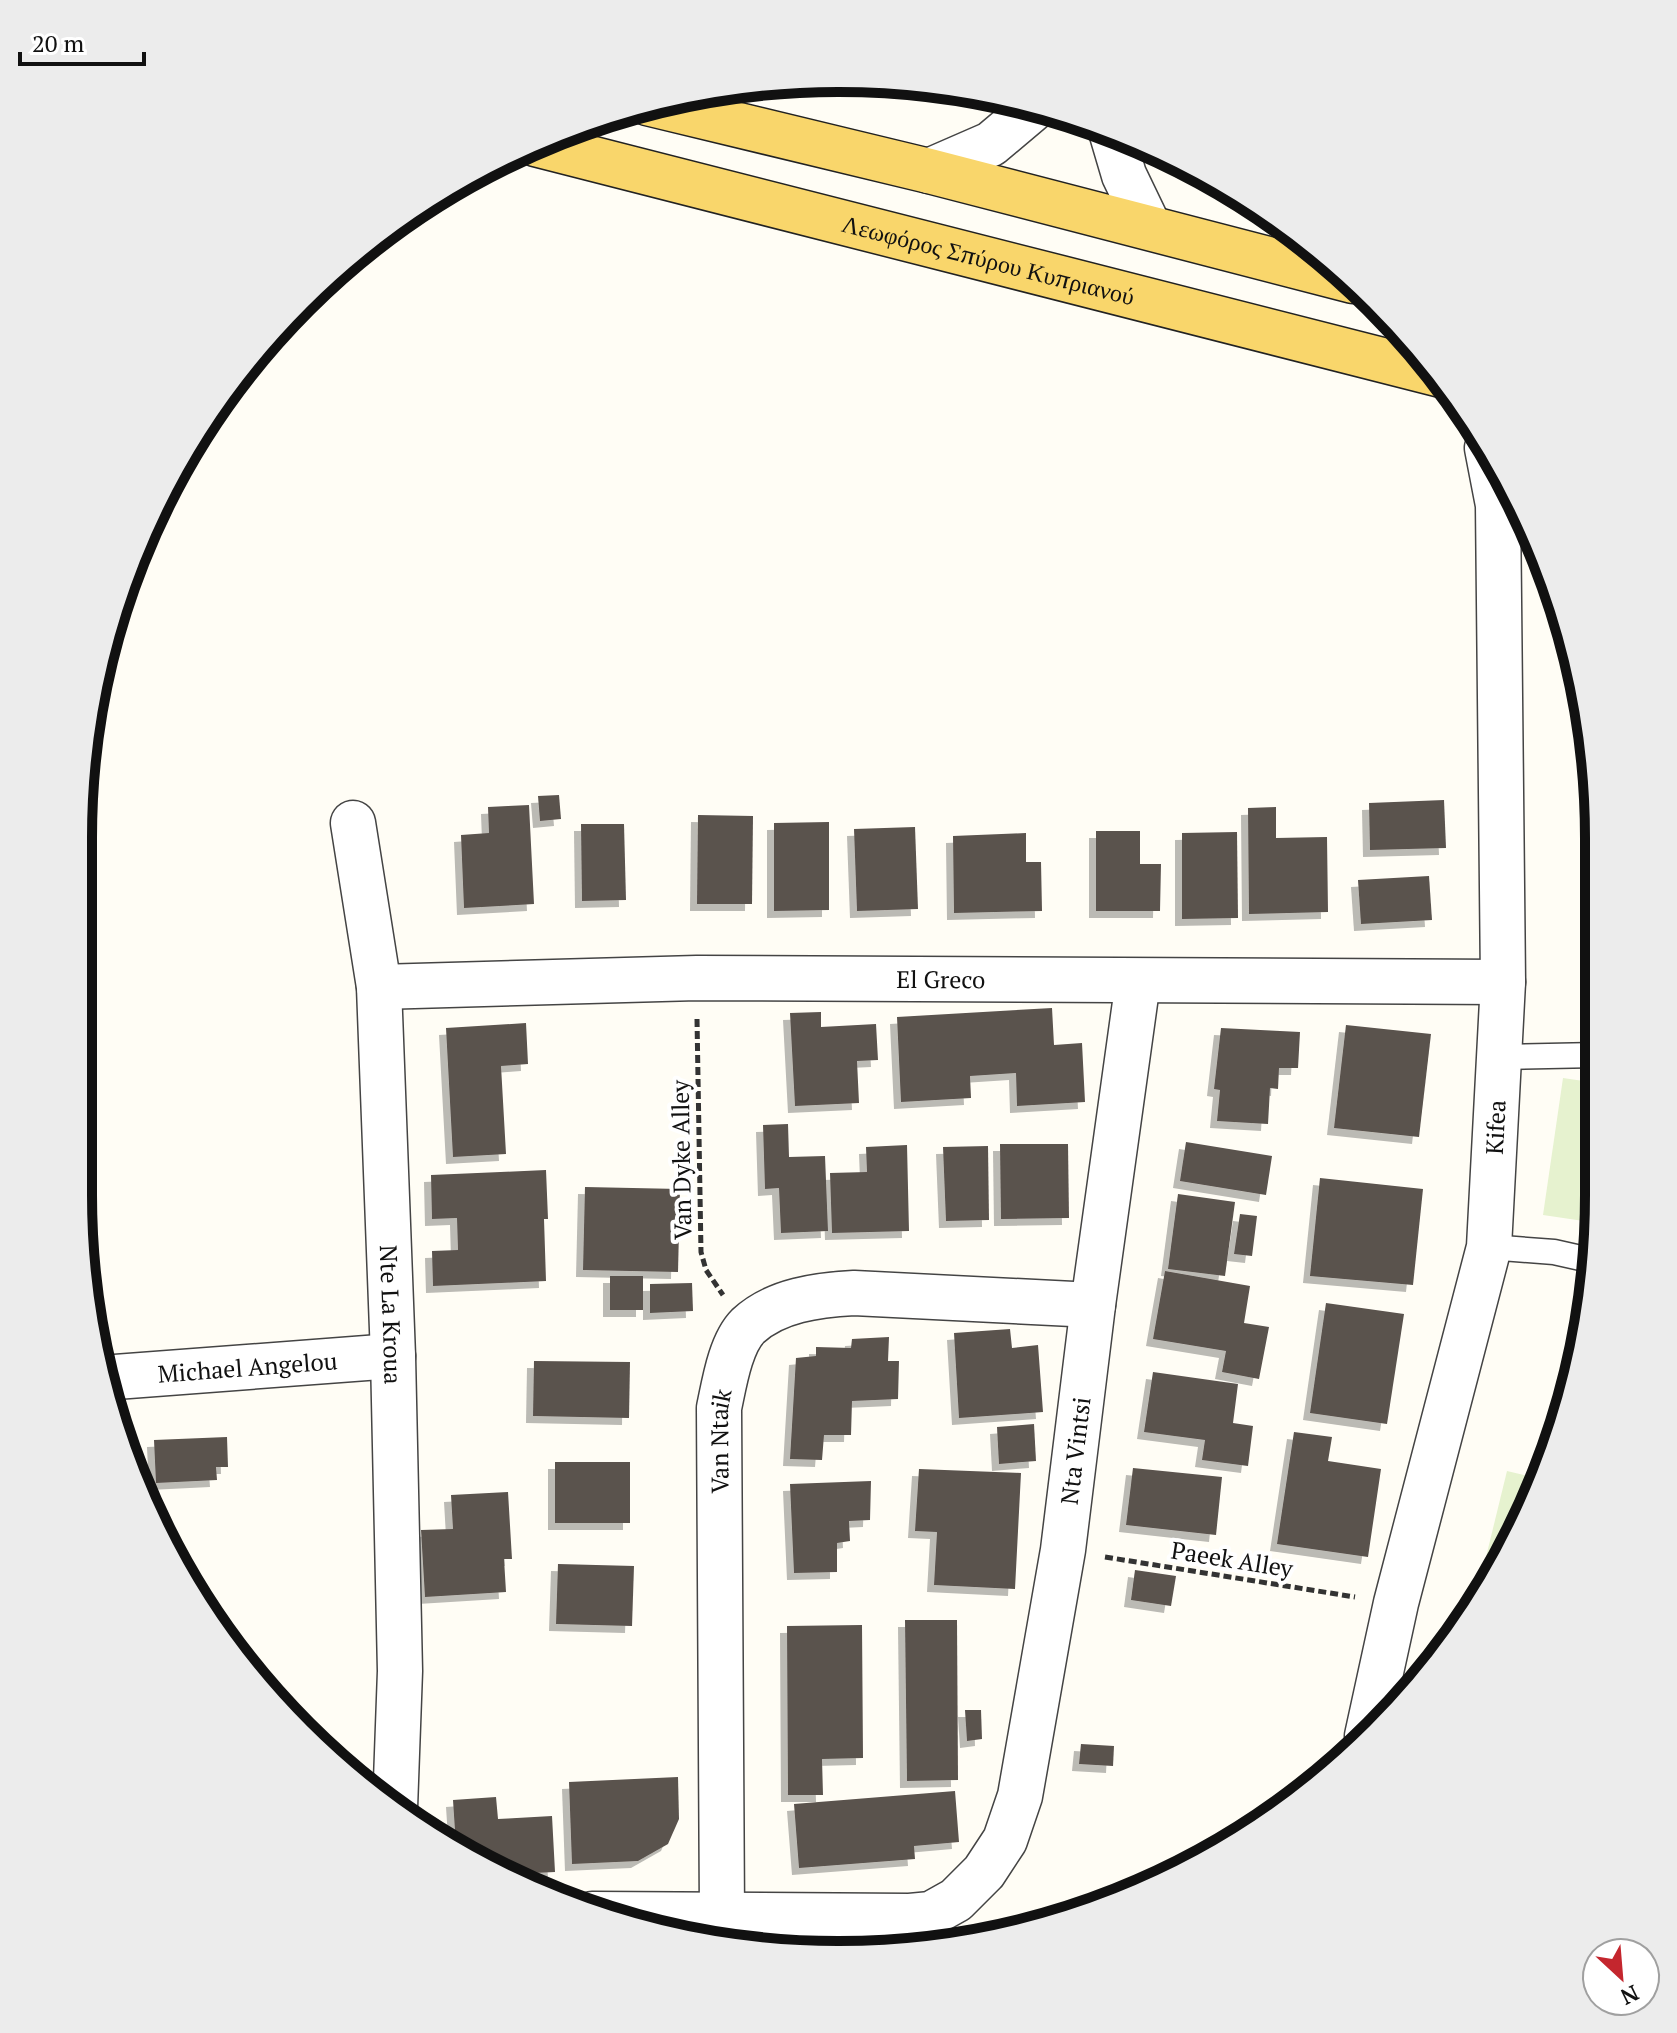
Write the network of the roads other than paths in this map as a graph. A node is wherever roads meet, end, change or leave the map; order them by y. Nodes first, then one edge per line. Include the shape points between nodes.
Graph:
1 (676, 110) edge
2 (1025, 115) edge
3 (1115, 146) edge
4 (554, 149) edge
5 (929, 171) junction
6 (1149, 227) junction
7 (1328, 274) edge
8 (1419, 369) edge
9 (1504, 501) edge
10 (353, 823) dead end
11 (1138, 981) junction
12 (1503, 982) junction
13 (379, 987) junction
14 (1585, 1055) edge
15 (1499, 1057) junction
16 (1489, 1247) junction
17 (1582, 1258) edge
18 (1093, 1305) junction
19 (393, 1356) junction
20 (114, 1377) edge
21 (1371, 1717) edge
22 (395, 1795) edge
23 (640, 1914) edge
24 (722, 1915) junction

1 - 5 main road
2 - 5 street via 991,144
3 - 6 street
4 - 8 main road, Λεωφόρος Σπύρου Κυπριανού
5 - 6 main road
6 - 7 main road
9 - 12 street, Kifea
10 - 13 street, Nte La Kroua
11 - 12 street, El Greco
11 - 13 street, El Greco via 697,978
11 - 18 street, Nta Vintsi
12 - 15 street, Kifea
13 - 19 street, Nte La Kroua
14 - 15 lane
15 - 16 street, Kifea
16 - 17 lane
16 - 21 street, Kifea
18 - 24 street, Nta Vintsi via 1063,1550 1020,1796 1005,1840 984,1872 956,1900 931,1914
18 - 24 street, Van Ntaik via 854,1293 777,1308 747,1327 729,1362 719,1408
19 - 20 street, Michael Angelou
19 - 22 street, Nte La Kroua via 400,1671
23 - 24 street

